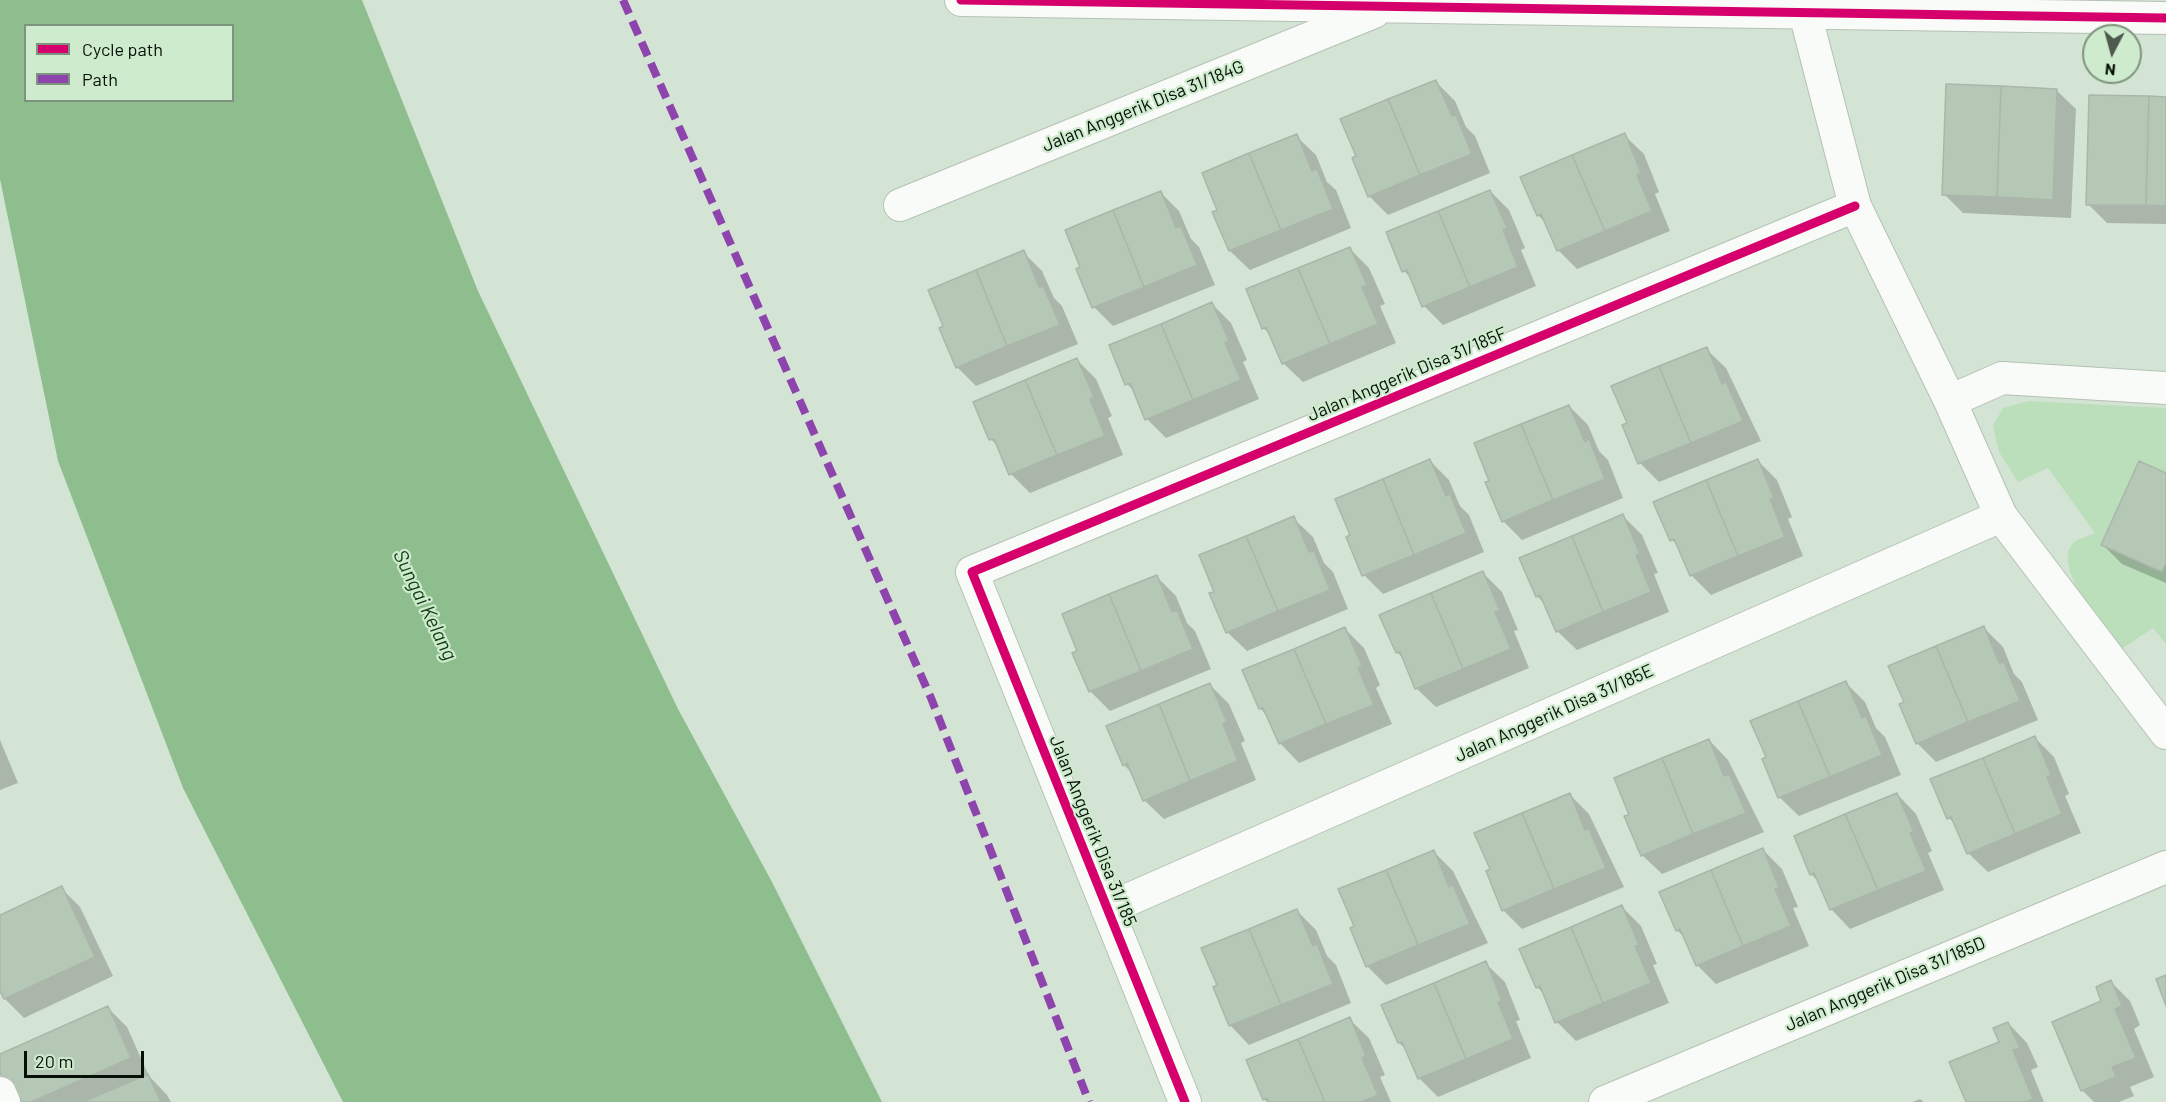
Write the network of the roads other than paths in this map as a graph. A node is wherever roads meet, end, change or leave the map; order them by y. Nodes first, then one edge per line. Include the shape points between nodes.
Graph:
1 (961, 0) edge
2 (1805, 6) edge
3 (1387, 7) junction
4 (2166, 18) edge
5 (900, 205) dead end
6 (1855, 206) junction
7 (2166, 388) edge
8 (1950, 401) junction
9 (2001, 516) junction
10 (972, 572) joint
11 (2166, 733) edge
12 (2166, 867) edge
13 (1107, 909) junction
14 (0, 1094) edge
15 (4, 1102) edge
16 (1185, 1102) edge
17 (1605, 1102) edge

1 - 3 street, Jalan Anggerik Disa 31/184G
2 - 3 street, Jalan Anggerik Disa 31/184G
2 - 4 street, Jalan Anggerik Disa 31/184G
2 - 6 street
3 - 5 street, Jalan Anggerik Disa 31/184G
6 - 8 street
6 - 10 street, Jalan Anggerik Disa 31/185F
7 - 8 street via 2002,378
8 - 9 street
9 - 11 street
9 - 13 street, Jalan Anggerik Disa 31/185E
10 - 13 street, Jalan Anggerik Disa 31/185
12 - 17 street, Jalan Anggerik Disa 31/185D
13 - 16 street, Jalan Anggerik Disa 31/185
14 - 15 street

